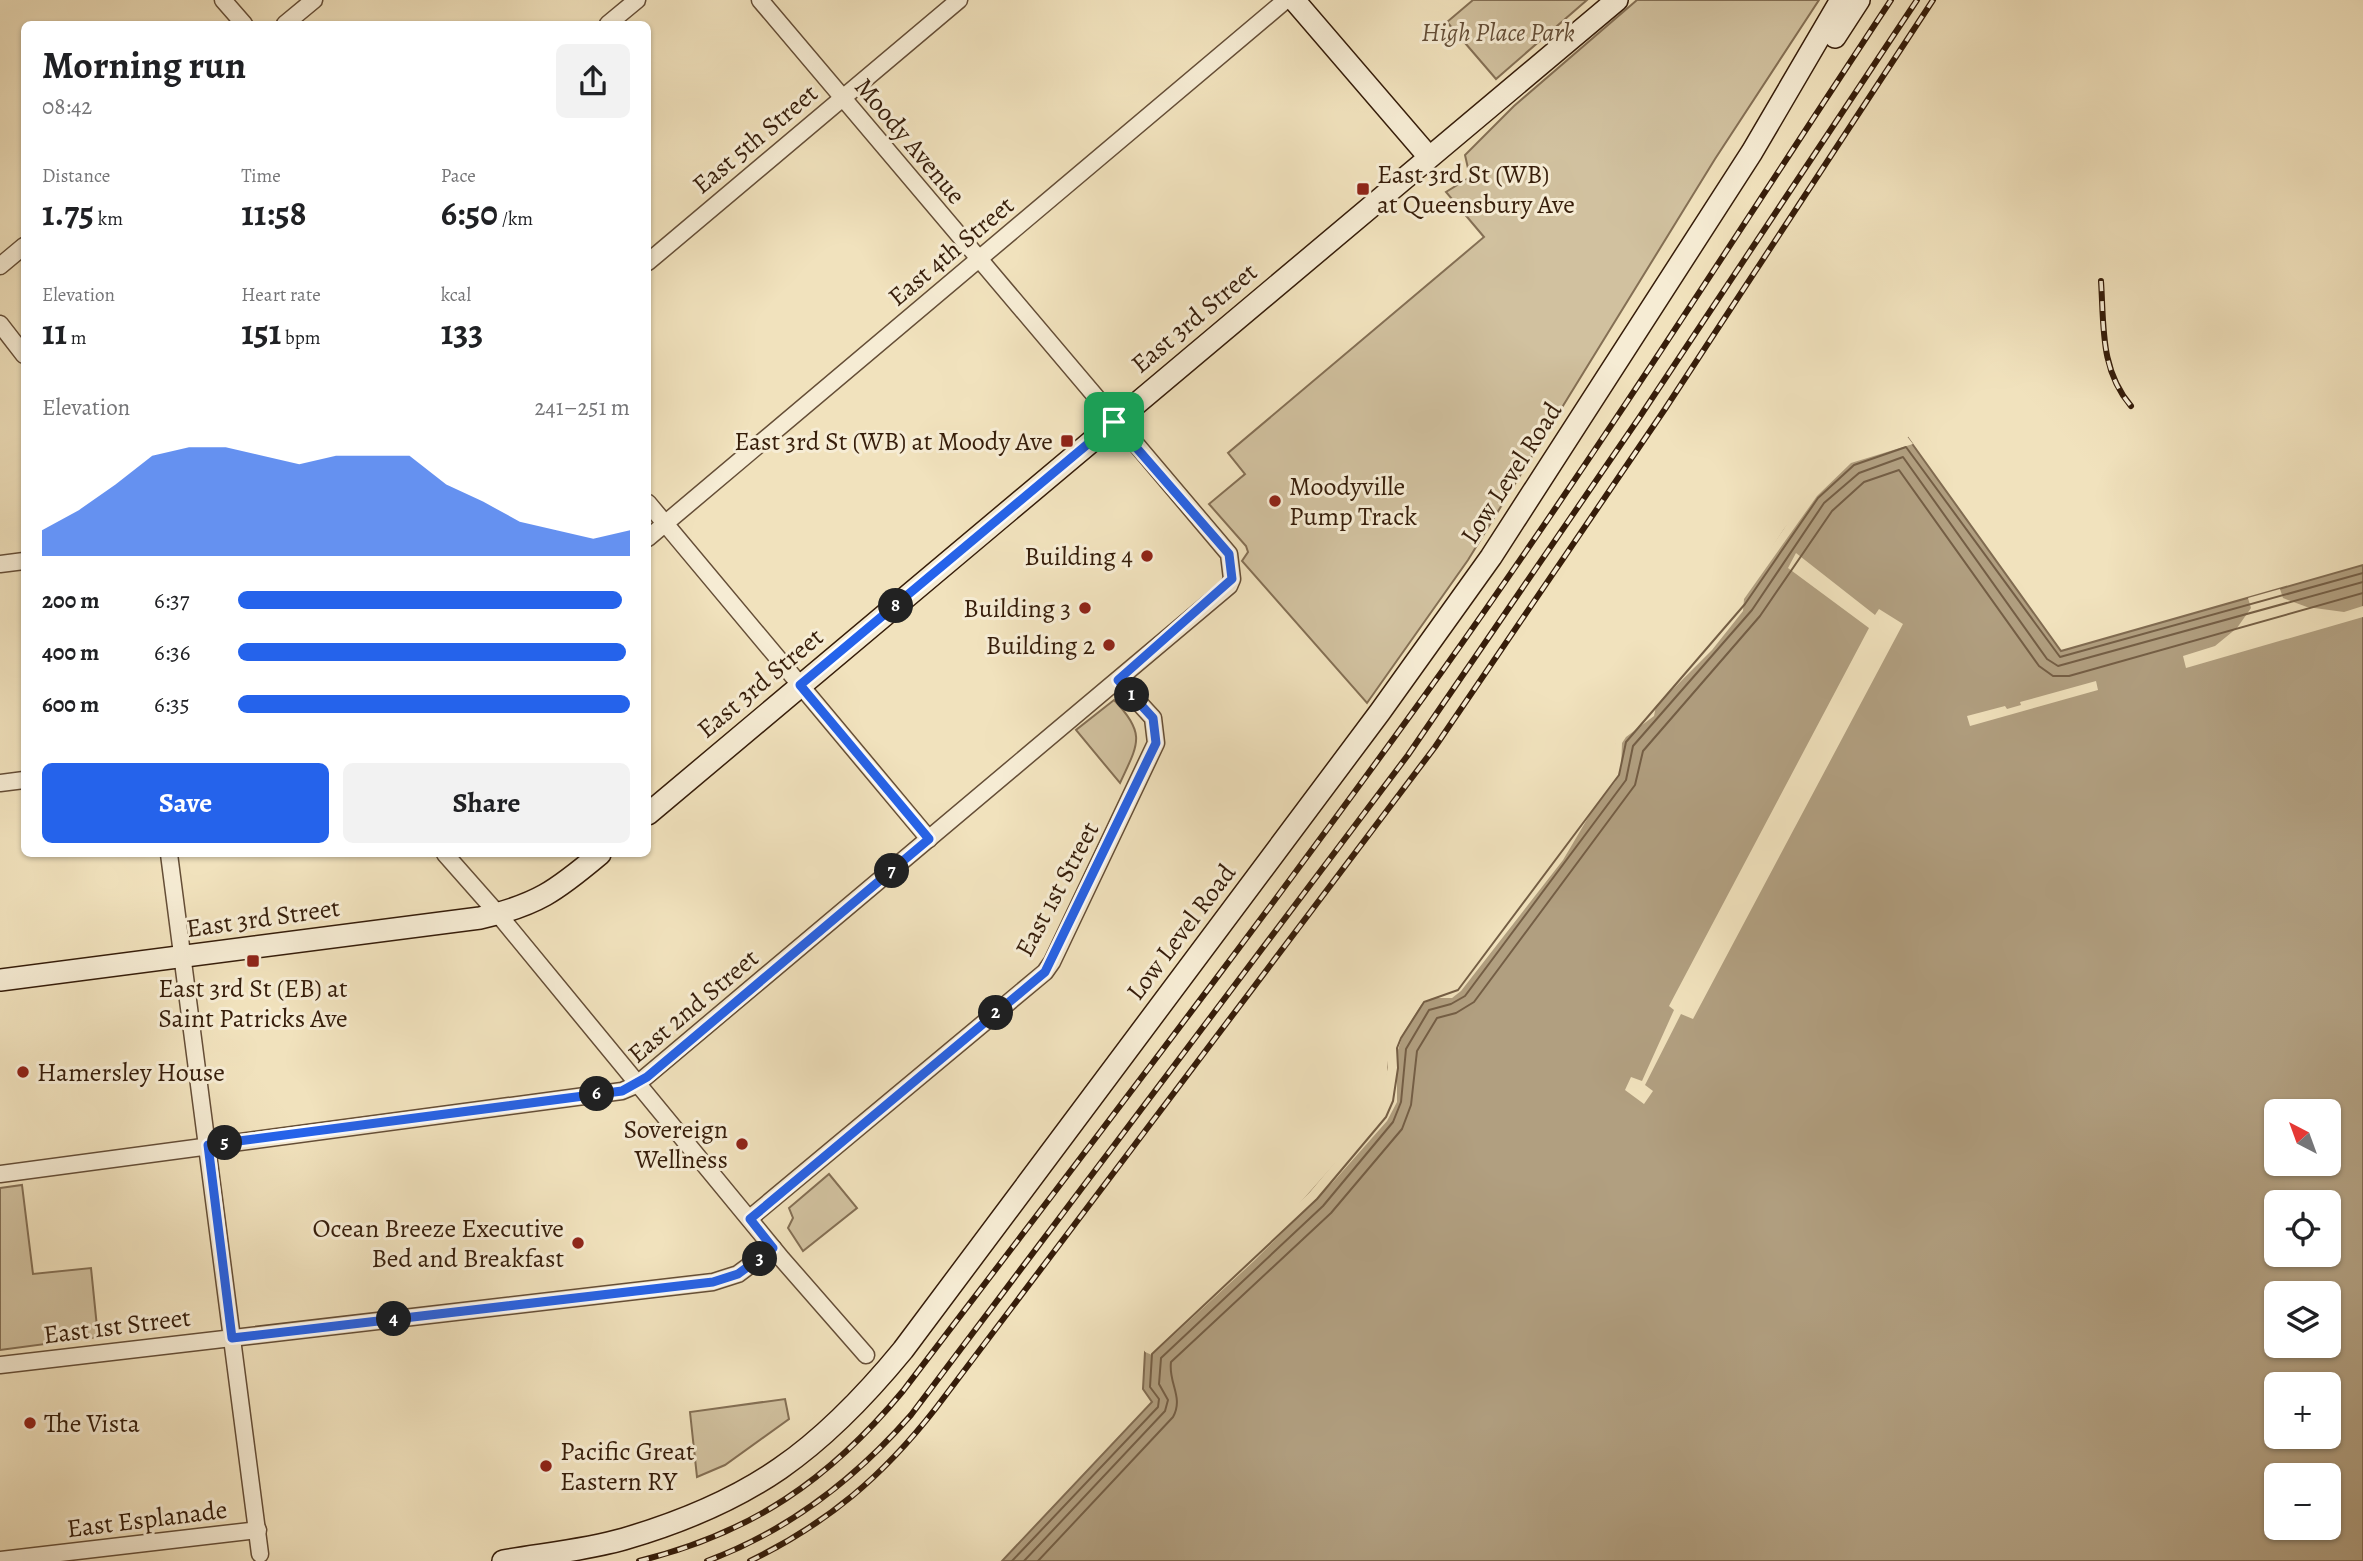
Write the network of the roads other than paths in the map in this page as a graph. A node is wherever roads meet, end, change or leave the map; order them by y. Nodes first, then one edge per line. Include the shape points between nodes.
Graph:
1 (223, 0) edge
2 (314, 0) edge
3 (637, 0) edge
4 (760, 0) edge
5 (959, 0) edge
6 (1286, 0) edge
7 (1294, 0) edge
8 (1617, 0) edge
9 (1842, 0) edge
10 (1859, 0) edge
11 (241, 21) edge
12 (289, 21) edge
13 (612, 21) edge
14 (842, 98) junction
15 (1752, 152) junction
16 (1429, 157) junction
17 (21, 248) edge
18 (651, 259) edge
19 (977, 259) junction
20 (0, 266) edge
21 (0, 324) edge
22 (16, 346) edge
23 (1114, 422) junction
24 (651, 507) edge
25 (664, 524) junction
26 (651, 535) edge
27 (21, 561) edge
28 (0, 564) edge
29 (1232, 573) joint
30 (1118, 680) junction
31 (800, 685) junction
32 (21, 780) edge
33 (0, 783) edge
34 (651, 811) edge
35 (929, 839) junction
36 (169, 857) edge
37 (448, 857) edge
38 (596, 857) edge
39 (498, 914) junction
40 (183, 957) junction
41 (0, 980) edge
42 (636, 1085) junction
43 (208, 1145) junction
44 (0, 1174) edge
45 (750, 1219) junction
46 (773, 1248) junction
47 (232, 1338) junction
48 (866, 1355) dead end
49 (0, 1365) edge
50 (258, 1530) junction
51 (260, 1554) dead end
52 (0, 1560) edge
53 (503, 1561) edge

1 - 11 street
2 - 12 street
3 - 13 street
4 - 14 street, Moody Avenue
5 - 14 street, East 5th Street
6 - 19 street, East 4th Street
7 - 16 main road
8 - 16 main road, East 3rd Street
9 - 15 main road, Low Level Road
10 - 15 main road, Low Level Road via 1796,98
14 - 18 street, East 5th Street
14 - 19 street, Moody Avenue
15 - 53 main road, Low Level Road via 1491,557 1289,834 865,1397 800,1457 726,1502 622,1539
16 - 23 main road, East 3rd Street
17 - 20 street
19 - 23 street, Moody Avenue
19 - 25 street, East 4th Street
21 - 22 street
23 - 29 street, Moody Avenue via 1229,554
23 - 31 main road, East 3rd Street
24 - 25 street
25 - 26 street, East 4th Street
25 - 31 street
27 - 28 street
29 - 30 street, East 2nd Street via 1228,586
30 - 35 street, East 2nd Street
30 - 45 street, East 1st Street via 1153,718 1156,743 1052,962
31 - 34 main road, East 3rd Street
31 - 35 street
32 - 33 street
35 - 42 street, East 2nd Street
36 - 40 street
37 - 39 street
38 - 39 main road, East 3rd Street via 543,899
39 - 40 main road, East 3rd Street
39 - 42 street
40 - 41 main road, East 3rd Street
40 - 43 street
42 - 43 street, East 2nd Street via 622,1091
42 - 45 street
43 - 44 street, East 2nd Street
43 - 47 street
45 - 46 street
46 - 47 street, East 1st Street via 738,1274 713,1282
46 - 48 street
47 - 49 street, East 1st Street
47 - 50 street
50 - 51 street
50 - 52 street, East Esplanade

